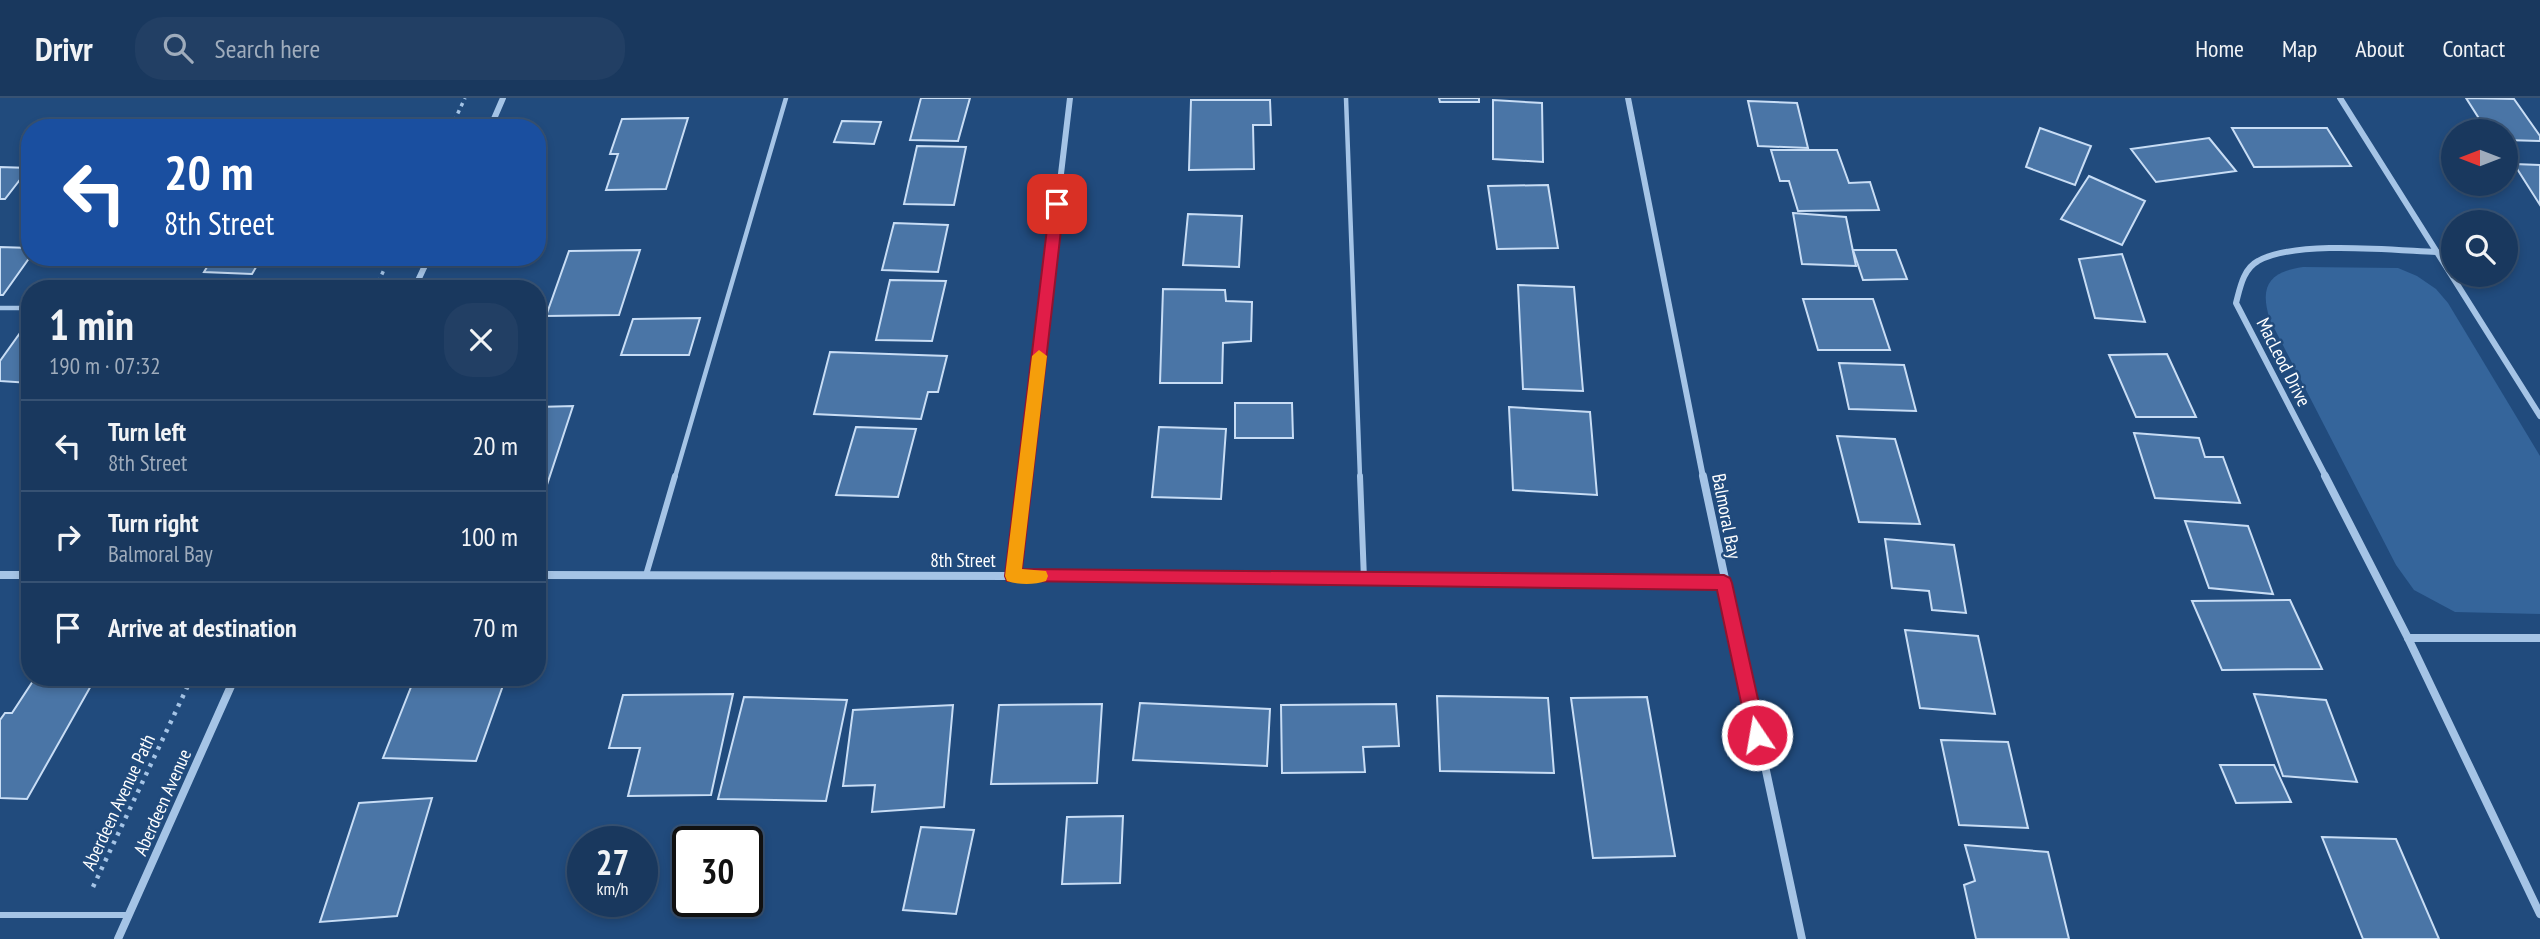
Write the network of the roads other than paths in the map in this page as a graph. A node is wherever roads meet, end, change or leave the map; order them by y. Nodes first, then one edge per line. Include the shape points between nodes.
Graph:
1 (503, 98) edge
2 (786, 98) edge
3 (1070, 98) edge
4 (1346, 98) edge
5 (1628, 98) edge
6 (2340, 98) edge
7 (493, 119) edge
8 (2436, 252) junction
9 (0, 308) edge
10 (21, 308) edge
11 (2540, 416) edge
12 (0, 575) edge
13 (21, 575) edge
14 (546, 575) edge
15 (646, 575) junction
16 (1013, 576) junction
17 (1364, 579) junction
18 (1724, 583) junction
19 (2408, 638) junction
20 (2540, 638) edge
21 (231, 686) edge
22 (2540, 914) edge
23 (0, 915) edge
24 (129, 915) junction
25 (118, 939) edge
26 (1801, 939) edge

1 - 7 street
2 - 15 lane
3 - 16 street
4 - 17 lane
5 - 18 street, Balmoral Bay
6 - 8 street
8 - 11 street
8 - 19 street, MacLeod Drive via 2289,250 2258,261 2241,280 2236,303
9 - 10 lane
12 - 13 street
14 - 15 street, 8th Street
15 - 16 street, 8th Street
16 - 17 street, 8th Street
17 - 18 street, 8th Street
18 - 26 street, Balmoral Bay
19 - 20 street
19 - 22 street, MacLeod Drive
21 - 24 street, Aberdeen Avenue
23 - 24 lane
24 - 25 street, Aberdeen Avenue

